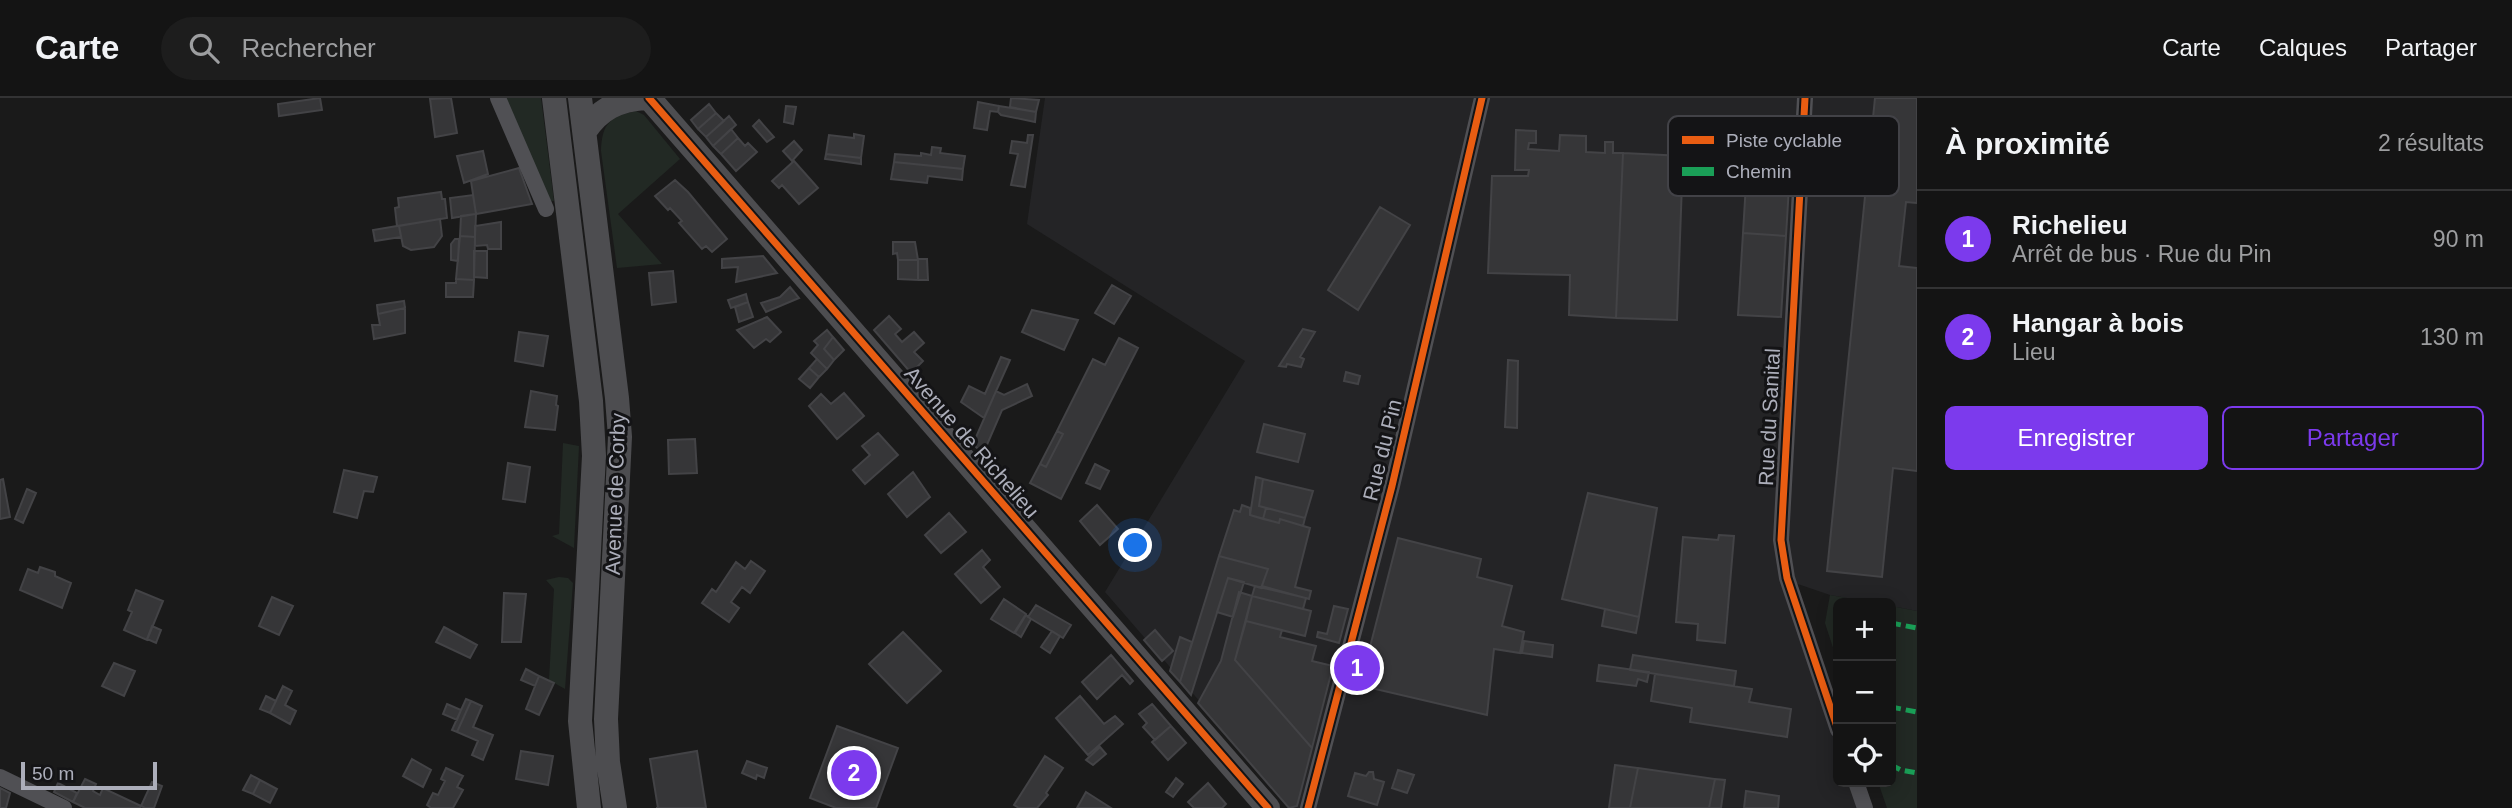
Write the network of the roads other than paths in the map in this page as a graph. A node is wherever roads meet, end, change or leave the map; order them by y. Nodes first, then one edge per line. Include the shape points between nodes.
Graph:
1 (498, 98) edge
2 (554, 98) edge
3 (580, 98) edge
4 (647, 98) edge
5 (1482, 98) edge
6 (1805, 98) edge
7 (1804, 116) edge
8 (585, 131) junction
9 (1800, 196) edge
10 (547, 209) dead end
11 (1836, 724) edge
12 (0, 777) edge
13 (1858, 787) edge
14 (64, 808) edge
15 (589, 808) edge
16 (615, 808) edge
17 (1268, 808) edge
18 (1308, 808) edge
19 (1865, 808) edge

1 - 10 street
2 - 15 main road, Avenue de Corby via 594,456 580,721
3 - 8 main road, Avenue de Corby
4 - 8 main road via 606,108
4 - 17 main road, Avenue de Richelieu
5 - 18 street, Rue du Pin via 1392,486
6 - 7 street, Rue du Sanital
8 - 16 main road, Avenue de Corby via 620,437 606,719
9 - 11 street, Rue du Sanital via 1781,540 1787,578
12 - 14 street
13 - 19 street

